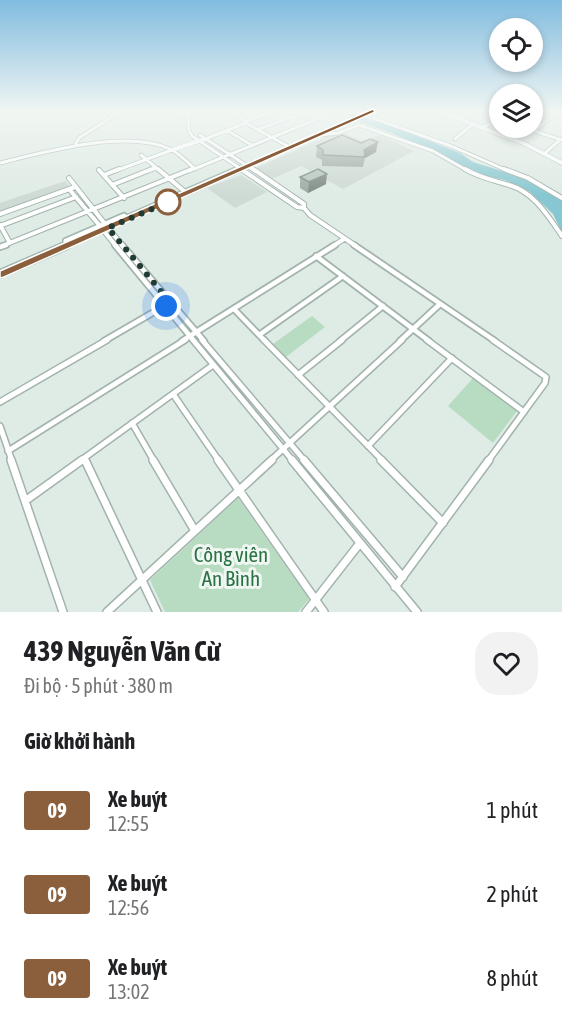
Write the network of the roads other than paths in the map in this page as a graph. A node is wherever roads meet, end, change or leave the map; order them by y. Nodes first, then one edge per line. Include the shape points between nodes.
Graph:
1 (78, 140) edge
2 (195, 140) edge
3 (201, 140) edge
4 (206, 140) edge
5 (243, 140) edge
6 (266, 140) edge
7 (277, 140) edge
8 (307, 140) edge
9 (309, 140) edge
10 (404, 140) edge
11 (433, 140) edge
12 (511, 140) edge
13 (559, 140) edge
14 (144, 141) dead end
15 (75, 145) junction
16 (252, 145) junction
17 (165, 147) junction
18 (290, 147) junction
19 (172, 150) junction
20 (545, 153) junction
21 (141, 155) dead end
22 (229, 155) junction
23 (224, 157) junction
24 (147, 160) junction
25 (0, 163) edge
26 (562, 164) edge
27 (243, 167) junction
28 (156, 168) junction
29 (195, 169) junction
30 (99, 170) dead end
31 (104, 175) junction
32 (69, 178) dead end
33 (170, 179) junction
34 (112, 185) junction
35 (75, 187) junction
36 (69, 189) junction
37 (185, 192) junction
38 (76, 197) junction
39 (124, 198) junction
40 (562, 198) edge
41 (94, 210) junction
42 (88, 212) junction
43 (0, 214) edge
44 (0, 225) edge
45 (104, 227) junction
46 (562, 236) edge
47 (344, 239) junction
48 (10, 243) junction
49 (0, 247) edge
50 (316, 256) junction
51 (0, 269) edge
52 (0, 274) edge
53 (343, 276) junction
54 (168, 304) junction
55 (441, 304) junction
56 (383, 306) junction
57 (234, 309) junction
58 (414, 329) junction
59 (198, 332) junction
60 (259, 335) junction
61 (191, 337) junction
62 (452, 358) junction
63 (213, 365) junction
64 (298, 375) junction
65 (173, 394) junction
66 (0, 402) edge
67 (330, 406) junction
68 (524, 412) junction
69 (132, 423) junction
70 (0, 426) edge
71 (290, 443) junction
72 (368, 446) junction
73 (284, 448) junction
74 (8, 451) junction
75 (84, 458) junction
76 (239, 490) junction
77 (25, 501) junction
78 (443, 523) junction
79 (195, 531) junction
80 (360, 543) junction
81 (403, 577) junction
82 (141, 580) junction
83 (395, 587) junction
84 (316, 599) junction
85 (63, 612) edge
86 (107, 612) edge
87 (157, 612) edge
88 (306, 612) edge
89 (324, 612) edge
90 (417, 612) edge

1 - 15 street
2 - 19 street
3 - 23 street
4 - 22 street
5 - 16 street
6 - 16 street
7 - 18 street
8 - 18 main road
9 - 18 main road
10 - 46 street via 480,178 511,185 528,194
11 - 40 street via 528,178
12 - 20 street
13 - 20 street
14 - 17 street
15 - 17 street via 127,142
15 - 25 street
16 - 22 street
17 - 19 street
18 - 27 main road
19 - 24 street
19 - 29 street
20 - 26 street
21 - 24 street
22 - 23 street
22 - 27 street
23 - 27 street
23 - 29 street
24 - 28 street
24 - 31 street
27 - 37 main road
27 - 47 street via 304,204 304,208
28 - 33 street
28 - 34 street
29 - 33 street
30 - 31 street
31 - 34 street
32 - 35 street
33 - 37 street
33 - 39 street
34 - 39 street
35 - 36 street
35 - 41 street
36 - 38 street
36 - 43 street
37 - 45 main road
38 - 42 street
38 - 44 street
39 - 41 street
41 - 42 street
41 - 45 street
42 - 45 street
42 - 48 street
44 - 48 street
45 - 51 main road
45 - 52 main road
45 - 54 street
47 - 50 street
47 - 55 street
48 - 49 street
50 - 53 street
50 - 57 street
53 - 56 street
53 - 60 street
54 - 59 street
54 - 61 street
54 - 66 street
55 - 58 street
55 - 68 street via 546,377
56 - 58 street
56 - 64 street
57 - 59 street
57 - 60 street
58 - 62 street
58 - 67 street
59 - 61 street
59 - 71 street
60 - 64 street
61 - 63 street
61 - 74 street
62 - 68 street
62 - 72 street
63 - 65 street
63 - 73 street
64 - 67 street
65 - 69 street
65 - 76 street
67 - 71 street
67 - 72 street
68 - 78 street
69 - 75 street
69 - 79 street
70 - 74 street
71 - 73 street
71 - 81 street
72 - 78 street
73 - 76 street
73 - 80 street
74 - 77 street
75 - 77 street
75 - 82 street
76 - 79 street
76 - 84 street
77 - 85 street
78 - 81 street
79 - 82 street
80 - 83 street
80 - 84 street
81 - 83 street
82 - 86 street
82 - 87 street
83 - 90 street
84 - 88 street
84 - 89 street

